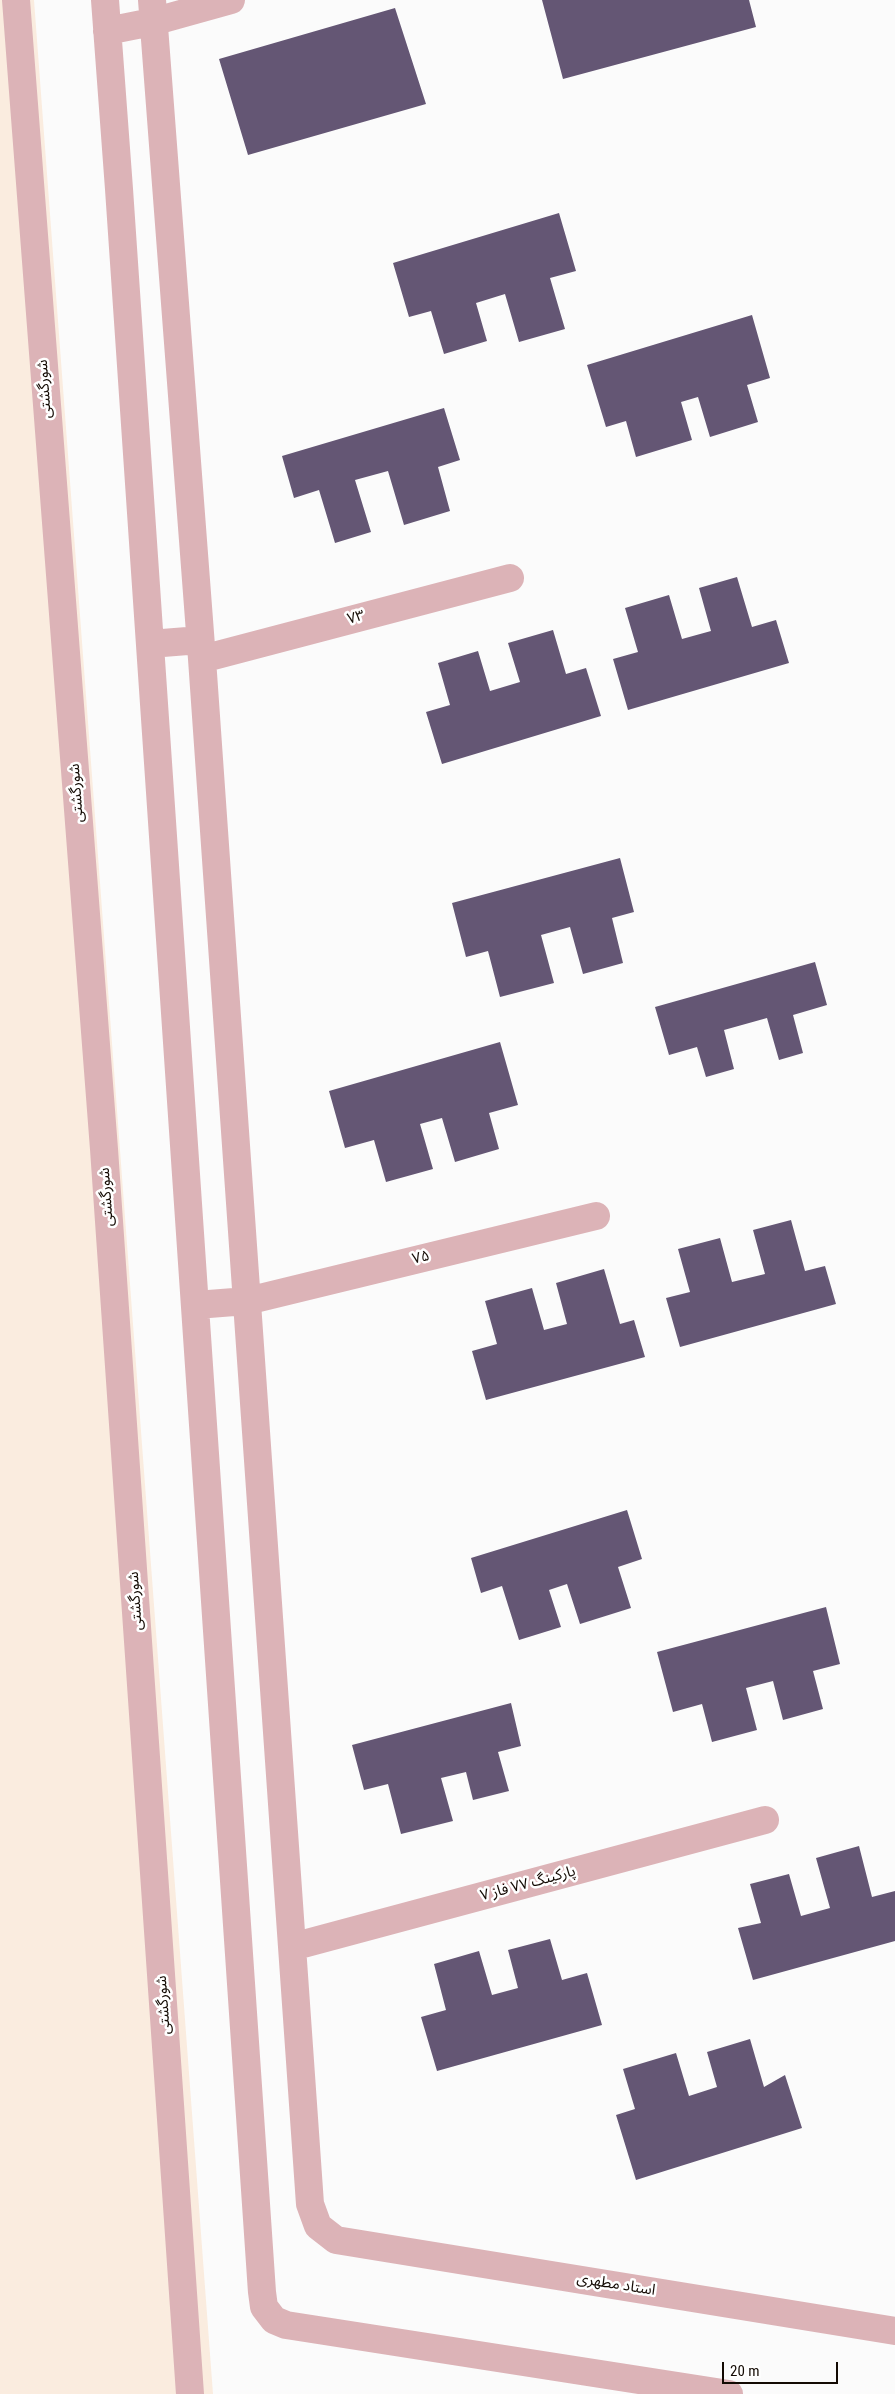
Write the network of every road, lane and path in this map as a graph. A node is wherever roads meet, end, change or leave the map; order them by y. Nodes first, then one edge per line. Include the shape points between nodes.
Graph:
1 (16, 0) edge
2 (105, 0) edge
3 (231, 0) edge
4 (152, 11) edge
5 (107, 31) junction
6 (510, 578) dead end
7 (150, 644) junction
8 (201, 650) junction
9 (596, 1216) dead end
10 (247, 1301) junction
11 (196, 1305) junction
12 (764, 1820) dead end
13 (292, 1947) junction
14 (895, 2331) edge
15 (190, 2394) edge
16 (729, 2394) edge

1 - 15 street, شورگشتی via 105,1159
2 - 5 street
3 - 4 street
4 - 5 street
4 - 8 street
5 - 7 street
6 - 8 street, ۷۳
7 - 8 street, ۷۳
7 - 11 street
8 - 10 street
9 - 10 street, ۷۵
10 - 11 street, ۷۵
10 - 13 street
11 - 16 street via 264,2307 274,2320 286,2325
12 - 13 street, پارکینگ ۷۷ فاز ۷
13 - 14 street, استاد مطهری via 310,2204 318,2226 336,2240

